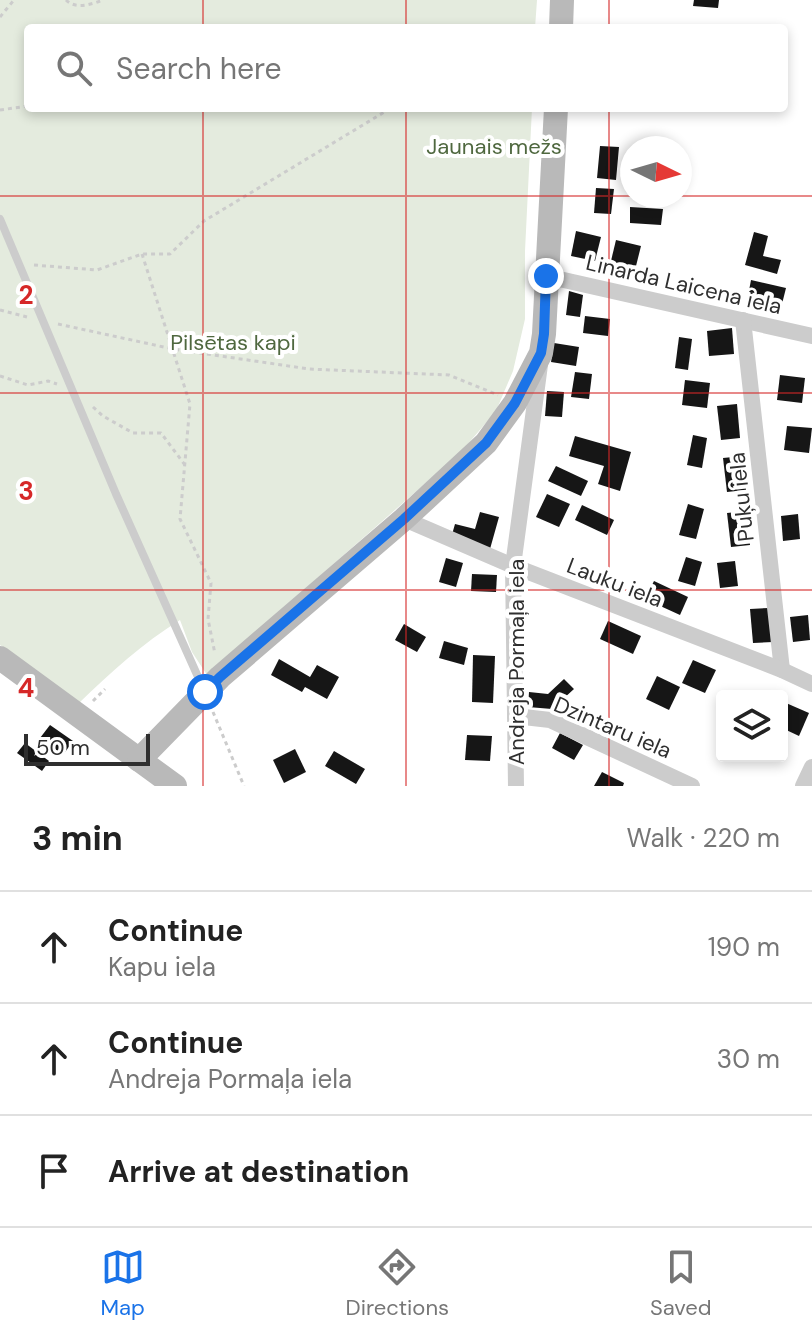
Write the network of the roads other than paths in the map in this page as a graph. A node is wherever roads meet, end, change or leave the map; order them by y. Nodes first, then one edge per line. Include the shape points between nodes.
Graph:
1 (562, 0) edge
2 (561, 24) edge
3 (556, 112) edge
4 (0, 219) edge
5 (546, 276) junction
6 (743, 320) junction
7 (812, 336) edge
8 (541, 353) junction
9 (404, 519) junction
10 (513, 566) junction
11 (0, 658) edge
12 (782, 670) junction
13 (812, 684) edge
14 (213, 685) junction
15 (515, 716) junction
16 (139, 760) junction
17 (812, 767) edge
18 (175, 786) edge
19 (516, 786) edge
20 (692, 786) edge
21 (803, 786) edge

1 - 2 street
3 - 5 street, Andreja Pormaļa iela
4 - 14 lane via 116,494
5 - 6 street, Linarda Laicena iela
5 - 8 street, Andreja Pormaļa iela
6 - 7 street, Linarda Laicena iela
6 - 12 street, Puķu iela
8 - 9 street via 486,443
8 - 10 street, Andreja Pormaļa iela
9 - 10 street, Lauku iela
9 - 14 street
10 - 12 street, Lauku iela
10 - 15 street, Andreja Pormaļa iela
11 - 16 street
12 - 13 street, Lauku iela
14 - 16 street
15 - 19 street, Andreja Pormaļa iela
15 - 20 street, Dzintaru iela via 550,720
16 - 18 street
17 - 21 street

